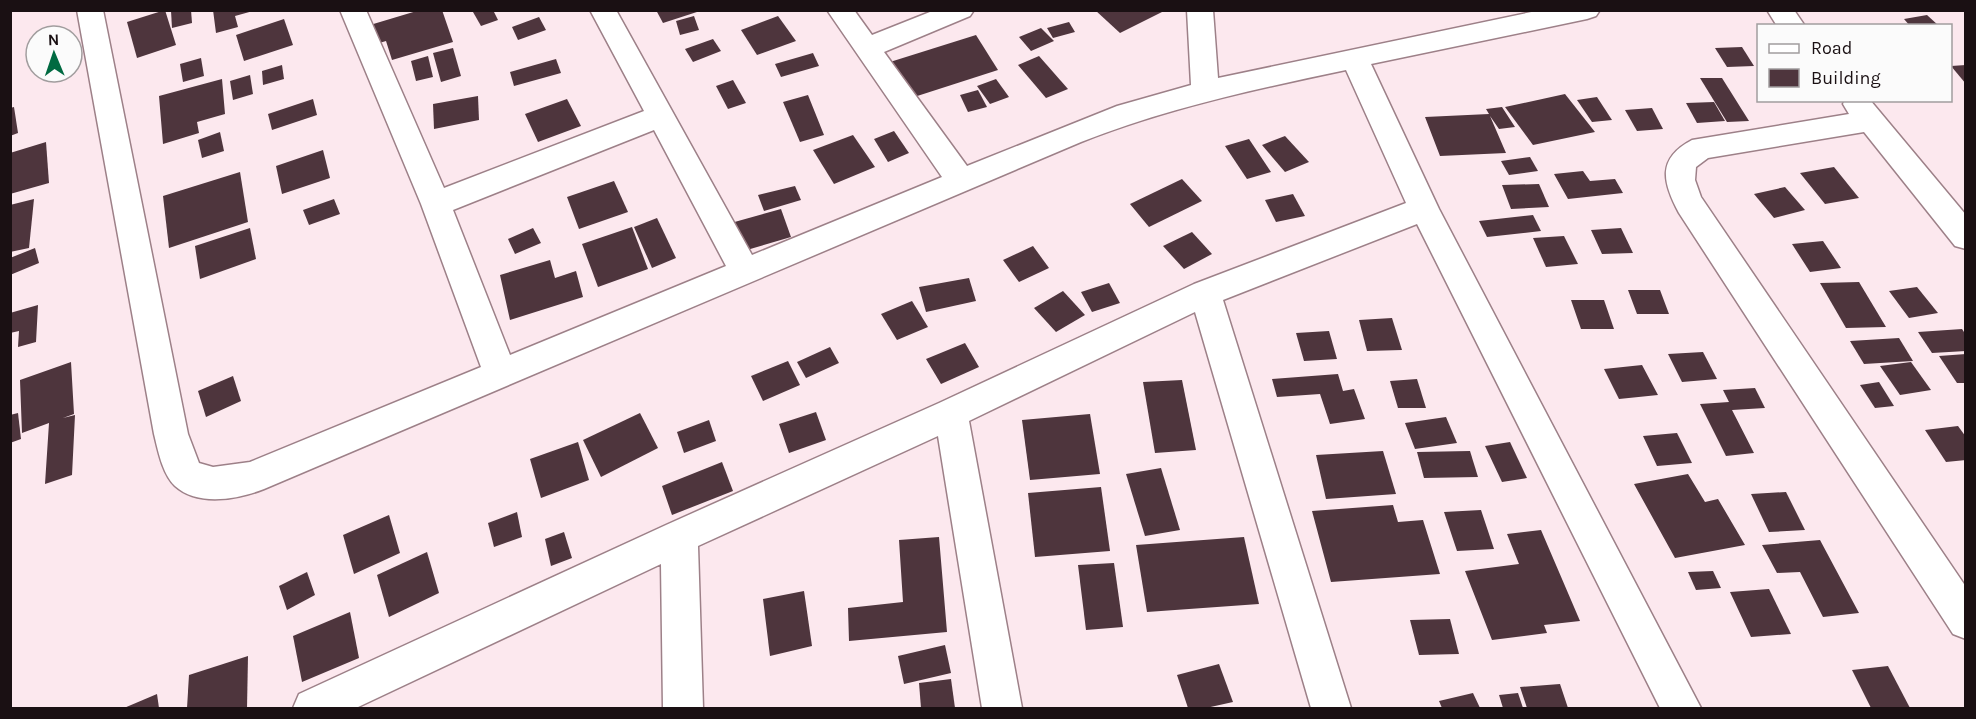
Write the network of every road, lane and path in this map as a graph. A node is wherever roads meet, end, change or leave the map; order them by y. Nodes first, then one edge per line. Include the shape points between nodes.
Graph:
1 (90, 10) edge
2 (353, 10) edge
3 (603, 10) edge
4 (840, 10) edge
5 (961, 10) edge
6 (1200, 10) edge
7 (1587, 10) edge
8 (1780, 10) edge
9 (1790, 24) edge
10 (867, 48) junction
11 (1355, 59) junction
12 (1205, 90) junction
13 (1863, 111) edge
14 (660, 116) junction
15 (961, 181) junction
16 (436, 204) junction
17 (1424, 209) junction
18 (1965, 237) edge
19 (746, 273) junction
20 (1205, 293) junction
21 (501, 375) junction
22 (951, 414) junction
23 (679, 537) junction
24 (1965, 621) edge
25 (313, 708) edge
26 (683, 708) edge
27 (1002, 708) edge
28 (1331, 708) edge
29 (1681, 708) edge

1 - 21 street via 171,434 182,468 193,479 228,483 252,478
2 - 16 street
3 - 14 street
4 - 10 street
5 - 10 street
6 - 12 street
7 - 11 street
8 - 9 street
10 - 15 street
11 - 12 street
11 - 17 street
12 - 15 street via 1127,113
13 - 18 street
13 - 24 street via 1702,148 1685,159 1679,179 1690,205
14 - 16 street
14 - 19 street
15 - 19 street
16 - 21 street
17 - 20 street
17 - 29 street
19 - 21 street
20 - 22 street
20 - 28 street
22 - 23 street
22 - 27 street
23 - 25 street
23 - 26 street

